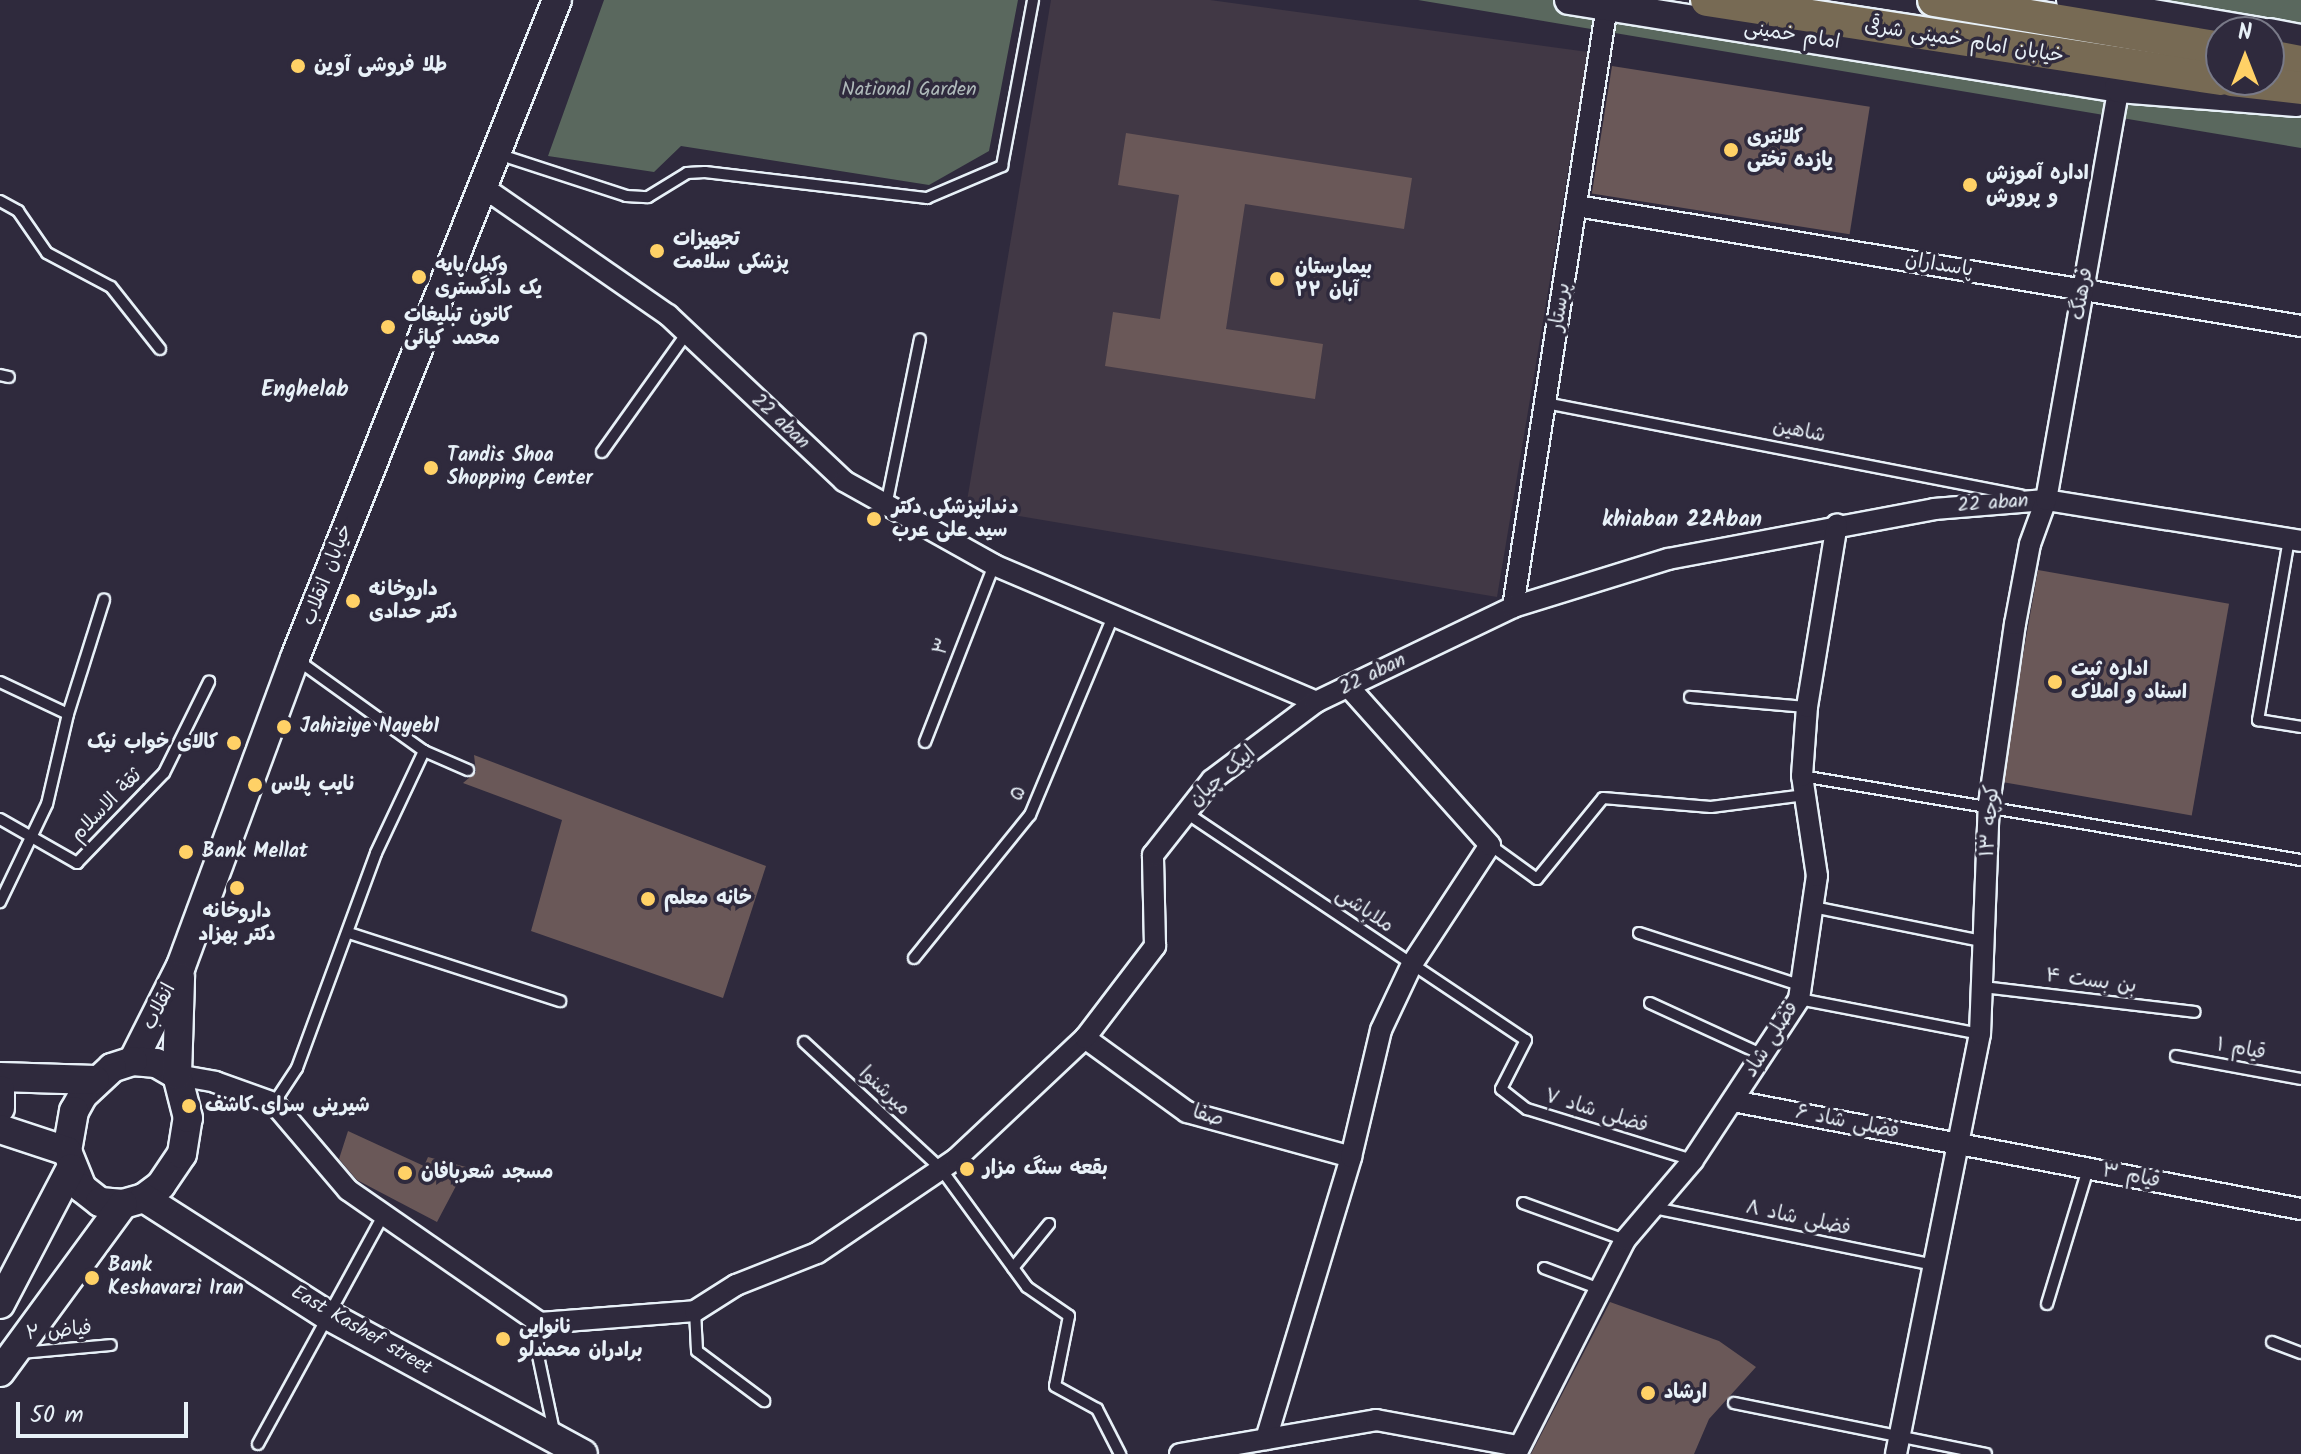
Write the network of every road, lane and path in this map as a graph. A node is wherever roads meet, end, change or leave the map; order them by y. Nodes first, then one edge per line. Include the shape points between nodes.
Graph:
1 (557, 0) edge
2 (577, 0) edge
3 (1033, 0) edge
4 (1569, 0) edge
5 (1707, 0) edge
6 (1934, 0) edge
7 (2071, 0) edge
8 (2124, 4) edge
9 (1607, 6) junction
10 (2205, 21) edge
11 (2205, 45) edge
12 (2205, 77) edge
13 (2119, 88) junction
14 (2301, 102) edge
15 (507, 157) junction
16 (480, 185) junction
17 (0, 201) edge
18 (1577, 206) junction
19 (2084, 290) junction
20 (2301, 326) edge
21 (687, 333) junction
22 (920, 339) dead end
23 (160, 349) dead end
24 (1546, 403) junction
25 (602, 452) dead end
26 (2046, 500) junction
27 (886, 506) junction
28 (1837, 524) junction
29 (2295, 540) edge
30 (994, 565) junction
31 (104, 600) dead end
32 (1513, 607) junction
33 (1113, 617) junction
34 (295, 658) junction
35 (0, 682) edge
36 (209, 682) dead end
37 (1348, 686) junction
38 (1690, 697) dead end
39 (1316, 702) junction
40 (1807, 707) junction
41 (68, 714) junction
42 (2301, 727) edge
43 (925, 742) dead end
44 (424, 751) junction
45 (468, 770) dead end
46 (1803, 785) junction
47 (1989, 804) junction
48 (1183, 811) junction
49 (0, 819) edge
50 (29, 837) junction
51 (1490, 845) junction
52 (2301, 860) edge
53 (0, 902) edge
54 (1813, 907) junction
55 (349, 933) junction
56 (1639, 933) dead end
57 (1986, 942) junction
58 (914, 958) dead end
59 (1412, 964) junction
60 (181, 966) junction
61 (1983, 987) junction
62 (1800, 993) junction
63 (560, 1001) dead end
64 (1650, 1003) dead end
65 (2195, 1012) dead end
66 (1980, 1034) junction
67 (1085, 1038) junction
68 (1526, 1040) joint
69 (804, 1042) dead end
70 (1763, 1055) junction
71 (2176, 1056) dead end
72 (133, 1061) junction
73 (177, 1075) junction
74 (0, 1077) edge
75 (2301, 1079) edge
76 (95, 1080) junction
77 (0, 1090) edge
78 (1733, 1101) junction
79 (274, 1103) junction
80 (0, 1108) edge
81 (0, 1129) edge
82 (1960, 1145) junction
83 (1351, 1157) junction
84 (69, 1159) junction
85 (1693, 1160) junction
86 (941, 1169) junction
87 (2088, 1169) junction
88 (134, 1201) junction
89 (1523, 1203) dead end
90 (1654, 1208) junction
91 (2301, 1209) edge
92 (383, 1216) junction
93 (1049, 1224) dead end
94 (1625, 1240) junction
95 (1935, 1265) junction
96 (1013, 1268) junction
97 (1544, 1268) dead end
98 (1600, 1289) junction
99 (0, 1304) edge
100 (2047, 1304) dead end
101 (695, 1311) junction
102 (327, 1315) junction
103 (540, 1323) junction
104 (2272, 1342) dead end
105 (111, 1345) dead end
106 (2301, 1353) edge
107 (5, 1363) edge
108 (764, 1401) dead end
109 (1734, 1403) dead end
110 (1266, 1439) junction
111 (258, 1444) dead end
112 (1897, 1447) edge
113 (573, 1449) edge
114 (1234, 1449) edge
115 (1517, 1450) edge
116 (1120, 1454) edge
117 (1180, 1454) edge
118 (1986, 1454) edge

1 - 16 main road, خیابان انقلاب
2 - 15 main road, خیابان انقلاب
3 - 15 lane via 1002,166 927,198 705,172 687,173 648,197 626,196
4 - 9 main road, امام خمینی
5 - 12 main road, خیابان امام خمینی شرقی
6 - 11 main road, خیابان امام خمینی شرقی
7 - 8 main road
8 - 10 main road
9 - 13 main road, امام خمینی
9 - 18 street, پرستار
13 - 14 main road, امام خمینی
13 - 19 street, فرهنگ
15 - 16 main road, خیابان انقلاب
16 - 21 street, 22 aban via 612,271
16 - 34 main road, خیابان انقلاب
17 - 23 lane via 18,211 47,253 74,272 111,287
18 - 19 street, پاسداران
18 - 24 street, پرستار
19 - 20 street, پاسداران
19 - 26 street, فرهنگ
21 - 25 lane
21 - 27 street, 22 aban via 844,481
22 - 27 lane
24 - 26 lane, شاهین
24 - 32 street, پرستار
26 - 28 street, 22 aban
26 - 29 street, 22 aban
26 - 47 street, کوچه ۱۳ via 2025,571
27 - 30 street, 22 aban
28 - 32 street, 22 aban via 1668,559
28 - 40 street, فضلی شاد
29 - 42 lane via 2258,720
30 - 33 street, 22 aban
30 - 43 lane, ۳
31 - 41 lane
32 - 37 street, 22 aban
33 - 39 street, 22 aban
33 - 58 lane, ۵ via 1030,815
34 - 44 lane
34 - 60 main road, خیابان انقلاب
35 - 41 lane
36 - 50 lane, ثقة‌ الاسلام via 164,773 77,863
37 - 39 street, 22 aban
37 - 51 street
38 - 40 lane
39 - 48 street, ایپک چیان via 1212,780
40 - 46 street, فضلی شاد
41 - 50 lane via 47,804
44 - 45 lane
44 - 55 lane via 376,853
46 - 47 lane
46 - 51 lane via 1711,807 1603,798 1537,879
46 - 54 street, فضلی شاد via 1817,876
47 - 52 lane
47 - 57 street, کوچه ۱۳
48 - 59 lane, ملاباشی
48 - 67 street, ایپک چیان via 1153,855 1155,946
49 - 50 lane
50 - 53 lane
51 - 59 street
54 - 57 lane
54 - 62 street, فضلی شاد
55 - 63 lane
55 - 79 lane via 297,1068
56 - 62 lane
57 - 61 street, کوچه ۱۳
59 - 68 lane, ملاباشی
59 - 83 street via 1381,1030
60 - 72 main road, انقلاب
60 - 73 main road, انقلاب
61 - 65 lane, بن بست ۴
61 - 66 street, کوچه ۱۳
62 - 66 lane
62 - 70 street, فضلی شاد
64 - 70 lane
66 - 82 street, کوچه ۱۳
67 - 83 street, صفا via 1187,1112
67 - 86 street, ایپک چیان
68 - 85 lane, فضلی شاد ۷ via 1501,1089 1527,1109
69 - 86 lane, میرشنوا
70 - 78 street, فضلی شاد
71 - 75 lane, قیام ۱
72 - 73 main road via 156,1063
72 - 76 main road
73 - 79 street
73 - 88 main road via 188,1118 182,1154 161,1185
74 - 76 main road
76 - 84 main road via 74,1111
77 - 80 main road
78 - 82 street, فضلی شاد ۶
78 - 85 street, فضلی شاد
79 - 92 street via 348,1190
81 - 84 main road
82 - 87 street, قیام ۳
82 - 95 street, کوچه ۱۳
83 - 110 street
84 - 88 main road via 82,1188 100,1202
84 - 99 main road
85 - 90 street, فضلی شاد
86 - 96 lane, میرشنوا
86 - 101 street, ایپک چیان via 817,1253 736,1285
87 - 91 street, قیام ۳
87 - 100 lane
88 - 102 main road, East Kashef street
88 - 107 main road
89 - 94 lane
90 - 94 street, فضلی شاد
90 - 95 lane, فضلی شاد ۸
92 - 102 lane
92 - 103 street
93 - 96 lane
94 - 98 street, فضلی شاد
95 - 112 street, کوچه ۱۳
96 - 116 lane, میرشنوا via 1027,1287 1069,1316 1055,1386 1097,1409
97 - 98 lane
98 - 115 street, فضلی شاد
101 - 103 street
101 - 108 lane via 697,1351
102 - 111 lane
102 - 113 main road, East Kashef street
103 - 113 lane via 537,1351
104 - 106 lane
105 - 107 lane, فیاض ۲
109 - 112 lane
110 - 114 street
110 - 115 street via 1376,1420
112 - 118 lane
114 - 117 street

